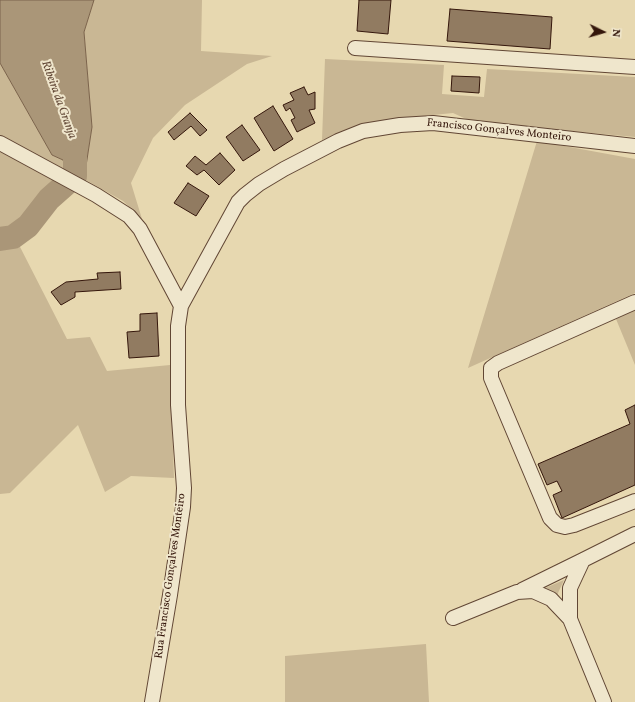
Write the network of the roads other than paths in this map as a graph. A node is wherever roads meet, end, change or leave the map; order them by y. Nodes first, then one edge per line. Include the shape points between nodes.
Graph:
1 (355, 48) dead end
2 (635, 67) edge
3 (0, 143) edge
4 (635, 146) edge
5 (635, 302) edge
6 (181, 306) junction
7 (635, 501) edge
8 (635, 534) edge
9 (583, 560) junction
10 (517, 592) junction
11 (453, 618) dead end
12 (570, 619) junction
13 (152, 702) edge
14 (604, 702) edge

1 - 2 street
3 - 6 street via 124,212 134,221
4 - 6 street, Francisco Gonçalves Monteiro via 433,123 363,131 284,169 245,195 234,210
5 - 7 street via 498,362 491,368 490,378 550,518 557,525 574,525
6 - 13 street, Rua Francisco Gonçalves Monteiro via 178,326 178,405 183,507
8 - 9 street
9 - 10 street
9 - 12 street via 570,588
10 - 11 street
10 - 12 street via 533,591 551,599
12 - 14 street

